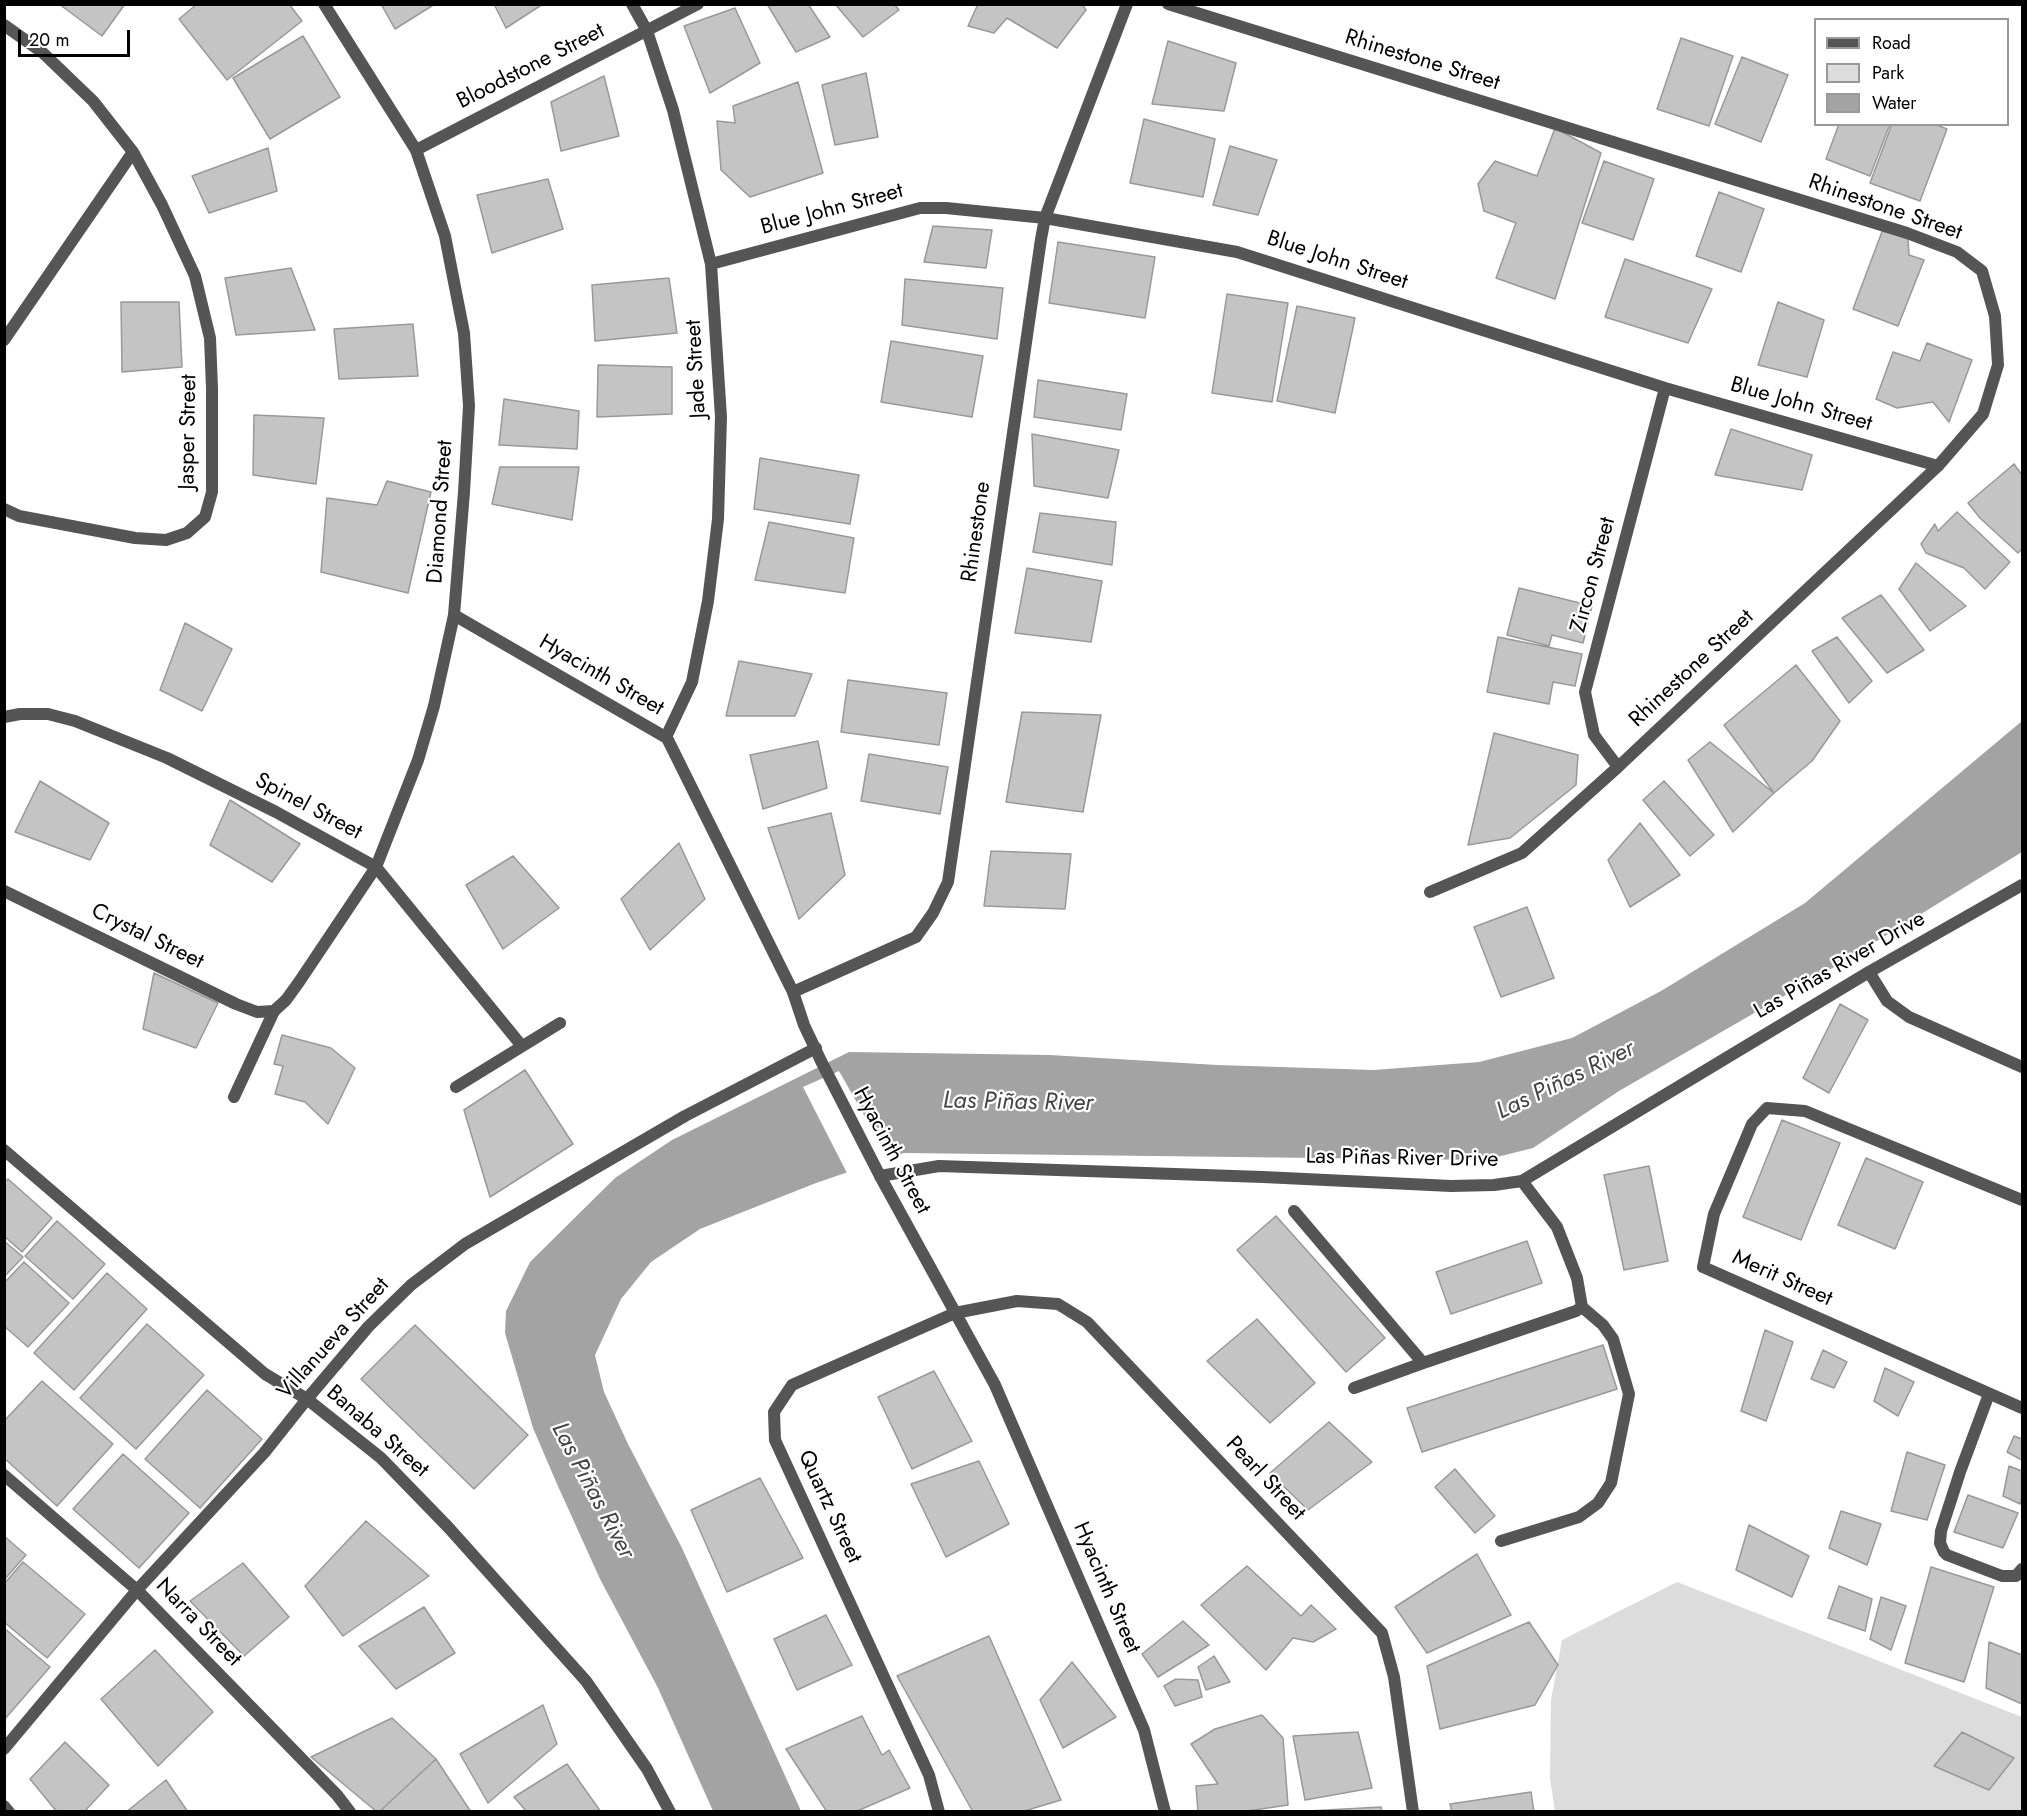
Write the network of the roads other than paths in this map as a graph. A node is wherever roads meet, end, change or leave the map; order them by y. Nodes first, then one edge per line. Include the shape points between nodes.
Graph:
1 (324, 4) edge
2 (632, 4) edge
3 (698, 4) edge
4 (1127, 4) edge
5 (1168, 4) edge
6 (4, 25) edge
7 (646, 31) junction
8 (416, 150) junction
9 (133, 152) junction
10 (1045, 218) junction
11 (711, 264) junction
12 (4, 340) edge
13 (1665, 388) junction
14 (1938, 466) junction
15 (4, 509) edge
16 (454, 615) junction
17 (4, 717) edge
18 (666, 736) junction
19 (1618, 767) junction
20 (376, 867) junction
21 (2022, 885) edge
22 (4, 891) edge
23 (1430, 892) dead end
24 (1869, 972) junction
25 (793, 992) junction
26 (274, 1011) junction
27 (560, 1023) dead end
28 (521, 1045) junction
29 (816, 1048) junction
30 (2022, 1067) edge
31 (456, 1087) dead end
32 (234, 1098) dead end
33 (4, 1149) edge
34 (880, 1176) junction
35 (1522, 1181) junction
36 (2022, 1200) edge
37 (1294, 1211) dead end
38 (1582, 1307) junction
39 (955, 1312) junction
40 (1423, 1363) junction
41 (1354, 1388) dead end
42 (1989, 1394) junction
43 (307, 1399) junction
44 (2022, 1408) edge
45 (4, 1475) edge
46 (1501, 1541) dead end
47 (2022, 1569) edge
48 (137, 1590) junction
49 (4, 1749) edge
50 (4, 1806) edge
51 (9, 1812) edge
52 (350, 1812) edge
53 (670, 1812) edge
54 (939, 1812) edge
55 (1166, 1812) edge
56 (1413, 1812) edge

1 - 8 street, Diamond Street
2 - 7 street, Jade Street
3 - 7 street, Bloodstone Street
4 - 10 street, Rhinestone
5 - 14 street, Rhinestone Street via 1895,229 1957,252 1982,271 1995,316 1998,365 1983,414
6 - 9 street, Jasper Street via 42,52 93,101
7 - 8 street, Bloodstone Street
7 - 11 street, Jade Street via 673,110
8 - 16 street, Diamond Street via 445,236 464,333 469,406
9 - 12 street
9 - 15 street, Jasper Street via 195,276 210,338 212,492 205,517 187,533 166,540 135,538 19,516
10 - 11 street, Blue John Street via 920,208
10 - 13 street, Blue John Street via 1237,252
10 - 25 street, Rhinestone via 948,882 916,937
11 - 18 street, Jade Street via 721,417 718,519 708,601 692,682
13 - 14 street, Blue John Street
13 - 19 street, Zircon Street via 1585,692 1594,735
14 - 19 street, Rhinestone Street
16 - 18 street, Hyacinth Street
16 - 20 street, Diamond Street via 435,705 418,760
17 - 20 street, Spinel Street via 48,714 167,758
18 - 25 street, Hyacinth Street
19 - 23 street, Rhinestone Street via 1522,853
20 - 26 street, Diamond Street via 286,1000
20 - 28 street, Spinel Street
21 - 24 street, Las Piñas River Drive
22 - 26 street, Crystal Street via 236,1004 257,1012
24 - 30 street via 1887,1001 1909,1017
24 - 35 street, Las Piñas River Drive
25 - 29 street, Hyacinth Street
26 - 32 street, Diamond Street
27 - 28 street
28 - 31 street
29 - 34 street, Hyacinth Street
29 - 43 street, Villanueva Street via 685,1116 465,1244 411,1285 368,1327
33 - 43 street, Banaba Street via 265,1374
34 - 35 street, Las Piñas River Drive via 939,1167 1450,1186
34 - 39 street, Hyacinth Street
35 - 38 street via 1557,1227 1577,1278
36 - 42 street, Merit Street via 1805,1111 1767,1108 1752,1124 1714,1214 1703,1267
37 - 40 street
38 - 40 street
38 - 46 street via 1613,1339 1629,1394 1611,1484 1598,1503 1579,1517
39 - 54 street, Quartz Street via 792,1385 774,1412 775,1440 929,1775
39 - 55 street, Hyacinth Street via 995,1385 1144,1730
39 - 56 street, Pearl Street via 1017,1301 1058,1304 1087,1322 1382,1634 1394,1677
40 - 41 street
42 - 44 street, Merit Street
42 - 47 street via 1941,1531 1941,1549 1947,1555 2002,1576 2016,1576
43 - 48 street, Villanueva Street via 264,1453
43 - 53 street, Banaba Street via 381,1458 586,1681 647,1769
45 - 48 street, Narra Street
48 - 49 street, Villanueva Street
48 - 52 street, Narra Street
50 - 51 street

